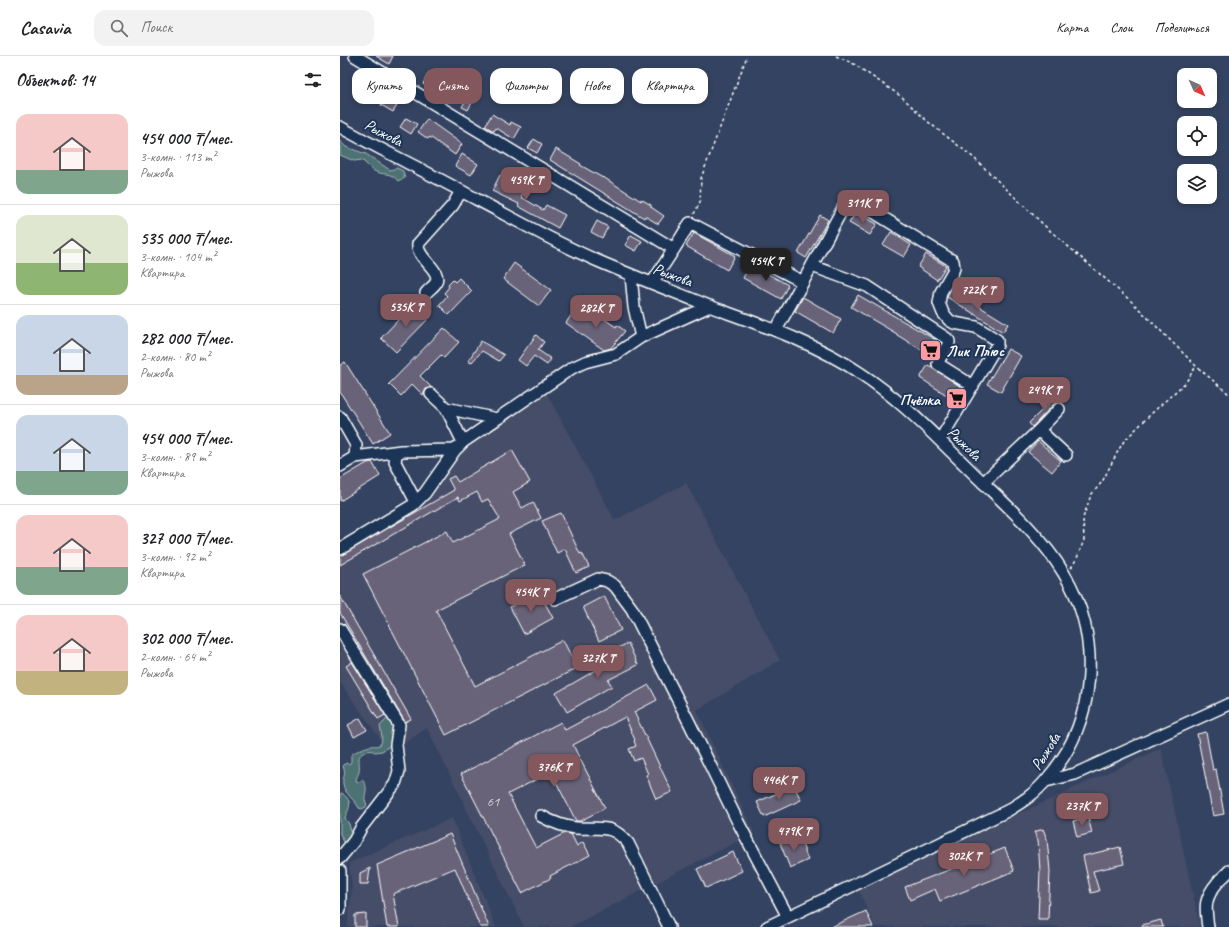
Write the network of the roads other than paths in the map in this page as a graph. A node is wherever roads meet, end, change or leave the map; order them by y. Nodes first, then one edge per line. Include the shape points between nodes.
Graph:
1 (356, 56) edge
2 (340, 127) edge
3 (461, 191) junction
4 (674, 249) junction
5 (812, 266) junction
6 (631, 275) junction
7 (803, 282) junction
8 (652, 283) junction
9 (426, 293) dead end
10 (710, 306) junction
11 (776, 330) junction
12 (641, 337) junction
13 (973, 386) junction
14 (431, 394) dead end
15 (446, 408) junction
16 (1059, 409) dead end
17 (340, 417) edge
18 (496, 419) junction
19 (1039, 430) junction
20 (940, 440) junction
21 (463, 442) junction
22 (455, 450) junction
23 (401, 451) junction
24 (1066, 455) dead end
25 (355, 457) junction
26 (340, 466) edge
27 (983, 483) junction
28 (416, 502) junction
29 (340, 549) edge
30 (555, 599) dead end
31 (340, 629) edge
32 (1229, 704) edge
33 (1046, 781) junction
34 (540, 816) dead end
35 (340, 858) edge
36 (1229, 870) edge
37 (340, 871) edge
38 (340, 908) edge
39 (788, 917) junction
40 (669, 927) edge
41 (766, 927) edge
42 (1208, 927) edge

1 - 4 street
2 - 3 street, Рыжова
3 - 6 street, Рыжова via 552,239
3 - 9 street via 453,205 418,244 417,249 437,276 436,283
4 - 7 street via 690,223
4 - 8 street
5 - 7 street
5 - 13 street via 866,286 946,338 949,343 938,364
5 - 13 street via 843,208 850,201 859,203 953,261 954,268 941,292 939,303 943,313 954,323 976,327 998,343
6 - 8 street, Рыжова
6 - 12 street via 634,307
7 - 11 street
8 - 10 street, Рыжова
10 - 11 street, Рыжова
10 - 12 street
11 - 20 street, Рыжова via 859,372 898,401
12 - 18 street via 616,354 572,368
13 - 20 street
14 - 15 street
15 - 18 street
15 - 21 street
16 - 19 street
17 - 25 street via 356,445
18 - 21 street
19 - 24 street
19 - 27 street
20 - 27 street, Рыжова
21 - 22 street
22 - 23 street
22 - 28 street
23 - 25 street
23 - 28 street via 396,455 395,462
25 - 26 street
27 - 33 street, Рыжова via 1032,531 1050,553 1066,576 1086,630 1090,657 1082,716 1057,767
28 - 29 street
30 - 39 street via 598,579 615,586 624,597
31 - 35 street via 399,725 396,745 399,771 395,784
32 - 33 street via 1074,774
33 - 39 street, Рыжова via 1029,797 1007,811
34 - 40 street via 570,827 608,828 622,836 628,843
36 - 42 street via 1218,882 1207,902 1205,909
37 - 38 street
39 - 41 street, Рыжова

